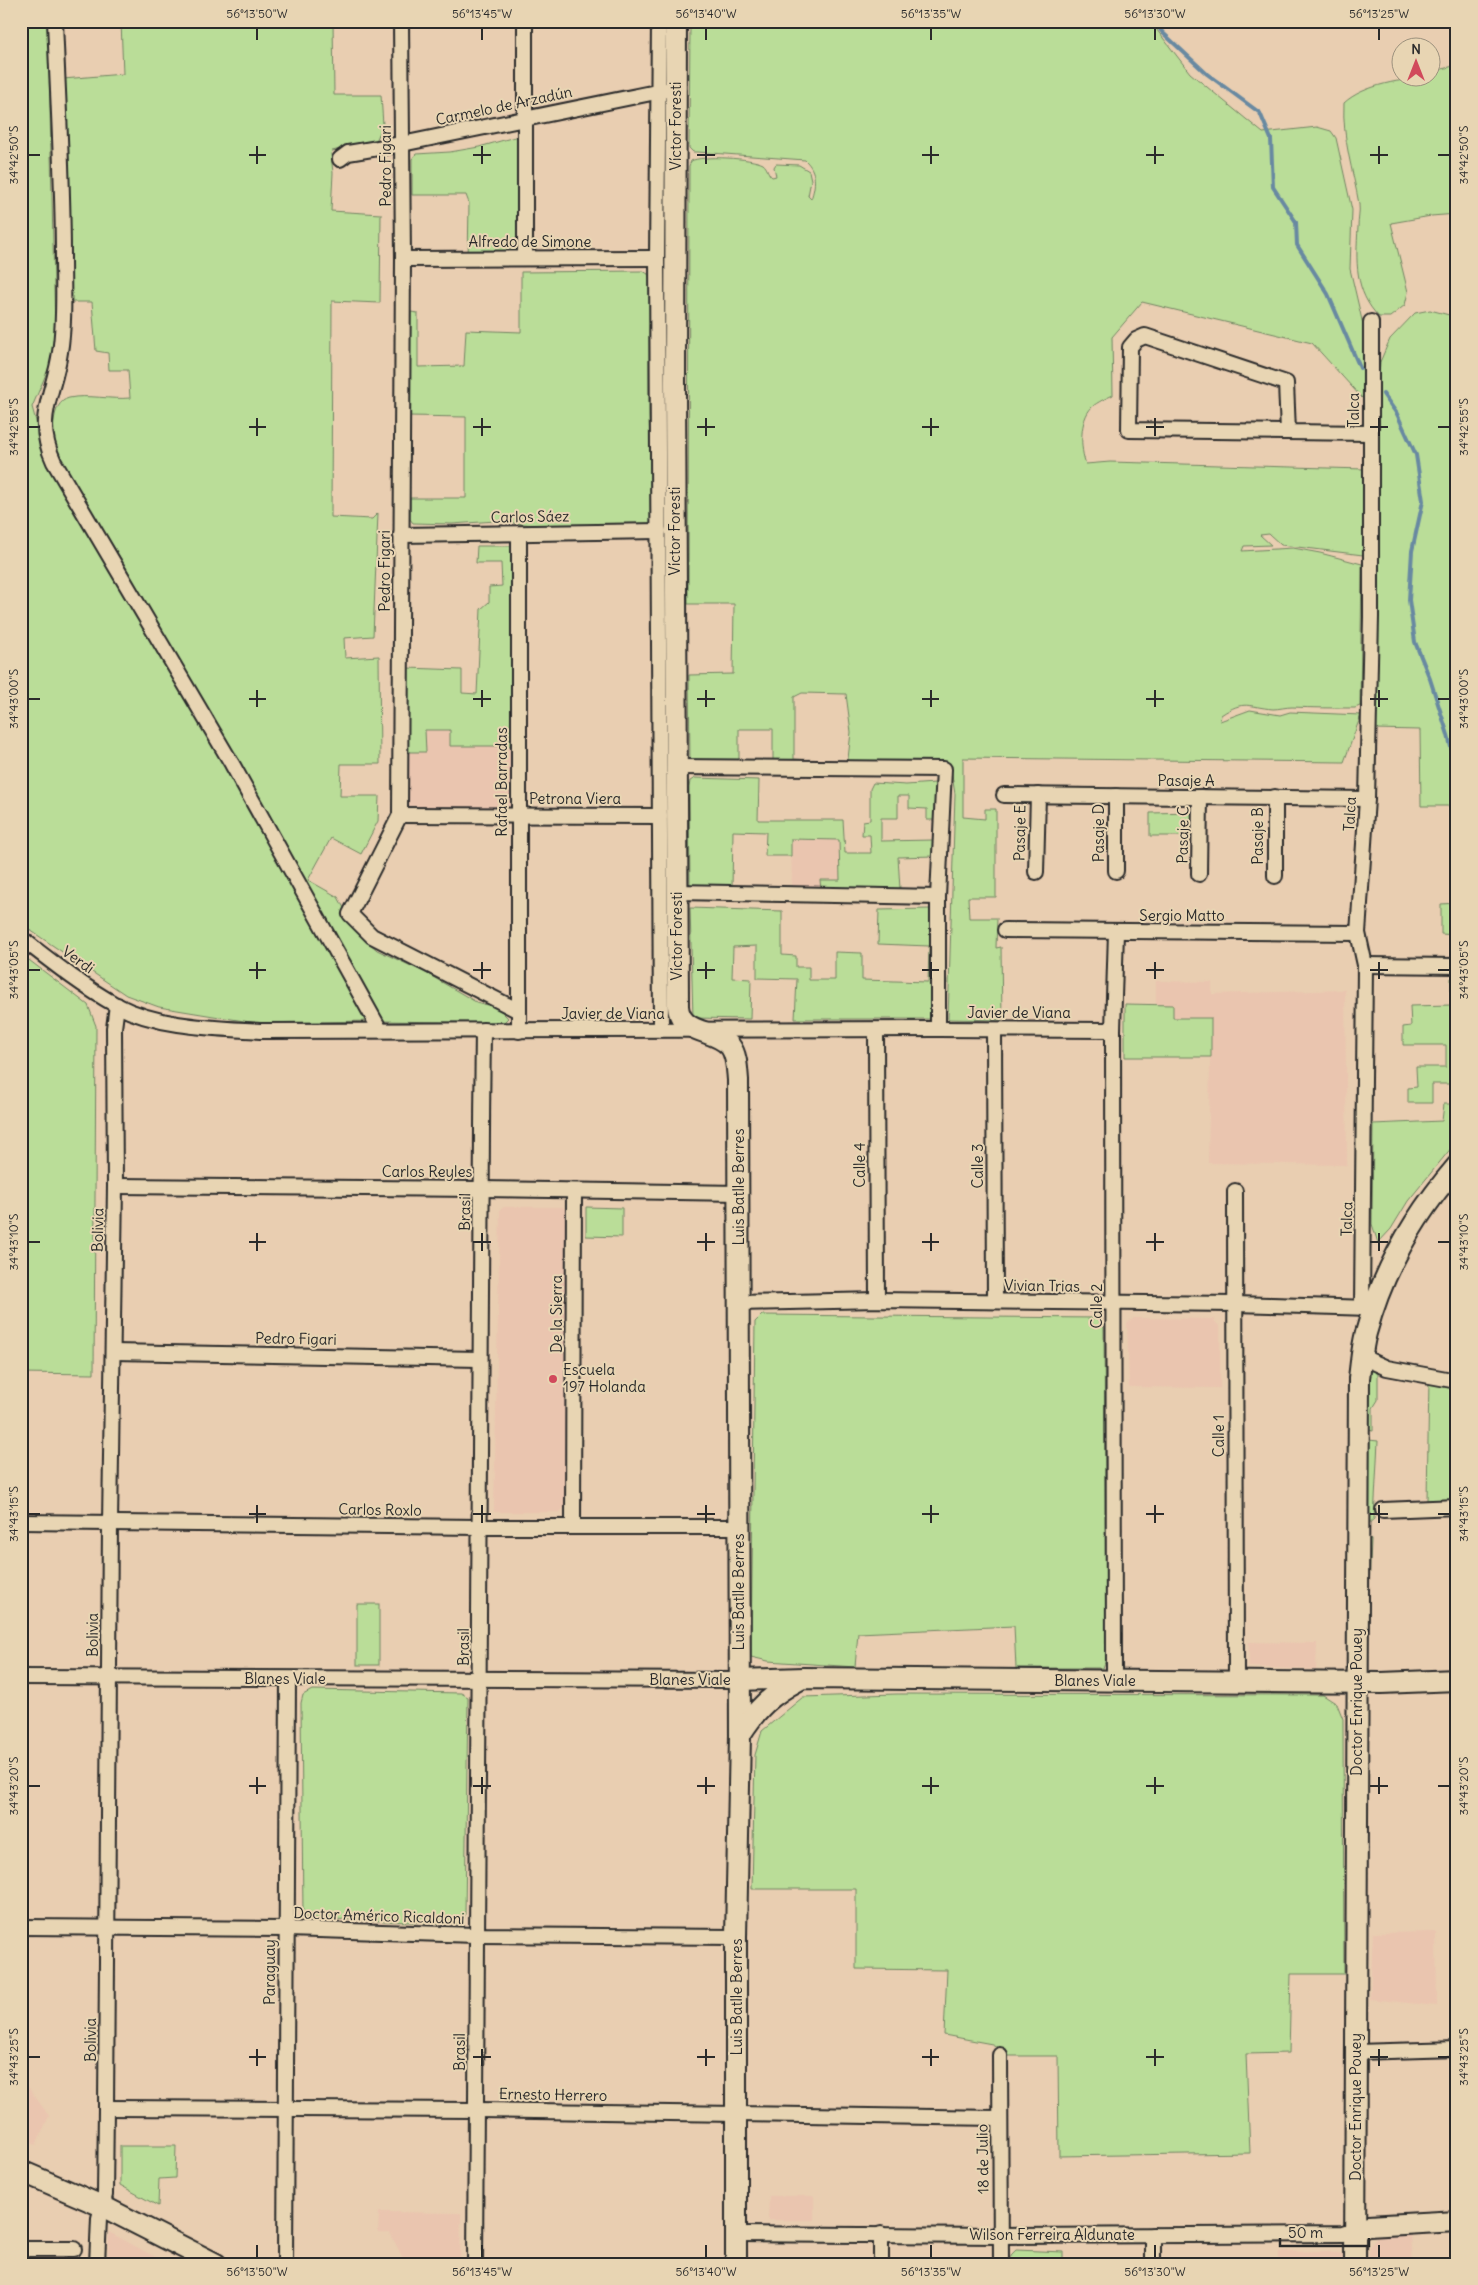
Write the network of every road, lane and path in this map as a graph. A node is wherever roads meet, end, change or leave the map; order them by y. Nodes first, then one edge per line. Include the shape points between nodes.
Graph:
1 (55, 21) edge
2 (401, 21) edge
3 (526, 21) edge
4 (659, 21) edge
5 (676, 21) edge
6 (667, 90) junction
7 (525, 119) junction
8 (402, 144) junction
9 (340, 159) dead end
10 (525, 258) junction
11 (657, 258) junction
12 (403, 259) junction
13 (1370, 322) dead end
14 (1288, 432) junction
15 (1370, 433) junction
16 (659, 531) junction
17 (519, 534) junction
18 (402, 535) junction
19 (676, 767) junction
20 (1004, 795) dead end
21 (1038, 795) junction
22 (1116, 796) junction
23 (1200, 797) junction
24 (1275, 797) junction
25 (1368, 799) junction
26 (400, 816) junction
27 (518, 816) junction
28 (660, 816) junction
29 (1116, 871) dead end
30 (1036, 872) dead end
31 (1199, 874) dead end
32 (1275, 876) dead end
33 (677, 892) junction
34 (938, 897) junction
35 (1006, 930) dead end
36 (1116, 932) junction
37 (1358, 933) junction
38 (21, 938) edge
39 (1365, 965) junction
40 (1457, 966) edge
41 (117, 1005) junction
42 (517, 1010) junction
43 (938, 1028) junction
44 (661, 1029) junction
45 (380, 1030) junction
46 (483, 1030) junction
47 (699, 1030) junction
48 (876, 1030) junction
49 (994, 1030) junction
50 (1113, 1030) junction
51 (518, 1031) junction
52 (1457, 1166) edge
53 (115, 1186) junction
54 (481, 1189) junction
55 (574, 1191) junction
56 (1235, 1191) dead end
57 (740, 1194) junction
58 (877, 1300) junction
59 (995, 1302) junction
60 (739, 1303) junction
61 (1114, 1303) junction
62 (1235, 1304) junction
63 (1368, 1308) junction
64 (113, 1352) junction
65 (1362, 1357) junction
66 (479, 1359) junction
67 (1457, 1381) edge
68 (1457, 1507) edge
69 (1383, 1510) dead end
70 (21, 1522) edge
71 (110, 1523) junction
72 (480, 1527) junction
73 (738, 1527) junction
74 (573, 1528) junction
75 (21, 1677) edge
76 (109, 1677) junction
77 (804, 1678) junction
78 (480, 1679) junction
79 (288, 1680) junction
80 (739, 1680) junction
81 (1457, 1680) edge
82 (1114, 1681) junction
83 (1236, 1681) junction
84 (1358, 1683) junction
85 (740, 1735) junction
86 (21, 1927) edge
87 (108, 1929) junction
88 (287, 1930) junction
89 (476, 1935) junction
90 (736, 1937) junction
91 (1457, 2049) edge
92 (1356, 2052) junction
93 (1000, 2055) dead end
94 (106, 2108) junction
95 (287, 2110) junction
96 (477, 2110) junction
97 (736, 2115) junction
98 (998, 2118) junction
99 (21, 2171) edge
100 (102, 2206) junction
101 (1457, 2221) edge
102 (1355, 2230) junction
103 (736, 2234) junction
104 (881, 2234) junction
105 (1001, 2236) junction
106 (1153, 2236) junction
107 (21, 2249) edge
108 (74, 2249) dead end
109 (97, 2264) edge
110 (216, 2264) edge
111 (284, 2264) edge
112 (475, 2264) edge
113 (736, 2264) edge
114 (881, 2264) edge
115 (1001, 2264) edge
116 (1153, 2264) edge
117 (1355, 2264) edge

1 - 45 street via 63,215 63,306 60,352 44,422 47,446 232,764
2 - 8 street, Pedro Figari
3 - 7 street
4 - 6 street, Víctor Foresti
5 - 6 street, Víctor Foresti
6 - 7 street, Carmelo de Arzadún
6 - 11 street, Víctor Foresti
6 - 19 street, Víctor Foresti
7 - 8 street, Carmelo de Arzadún
7 - 10 street
8 - 9 street, Carmelo de Arzadún via 348,153
8 - 12 street, Pedro Figari
10 - 11 street, Alfredo de Simone
10 - 12 street, Alfredo de Simone
11 - 16 street, Víctor Foresti
12 - 18 street, Pedro Figari
13 - 15 street, Talca
14 - 14 street via 1129,430 1130,347 1145,336 1286,383
14 - 15 street
15 - 25 street, Talca
16 - 17 street, Carlos Sáez
16 - 28 street, Víctor Foresti
17 - 18 street, Carlos Sáez
17 - 27 street, Rafael Barradas
18 - 26 street, Pedro Figari
19 - 33 street, Víctor Foresti
19 - 34 street via 944,768
20 - 21 street, Pasaje A
21 - 22 street, Pasaje A
21 - 30 street, Pasaje E
22 - 23 street, Pasaje A
22 - 29 street, Pasaje D
23 - 24 street, Pasaje A
23 - 31 street, Pasaje C
24 - 25 street, Pasaje A
24 - 32 street, Pasaje B
25 - 37 street, Talca
26 - 27 street, Petrona Viera
26 - 42 street, Pedro Figari via 350,914 372,936
27 - 28 street, Petrona Viera
27 - 42 street, Rafael Barradas
28 - 44 street, Víctor Foresti
33 - 34 street
33 - 47 street, Víctor Foresti via 678,1015 688,1026
34 - 43 street
35 - 36 street, Sergio Matto
36 - 37 street, Sergio Matto
36 - 50 street, Calle 2
37 - 39 street, Talca
38 - 41 street, Verdi
39 - 40 street
39 - 63 street, Talca
41 - 45 street, Javier de Viana via 173,1023 206,1027 263,1031
41 - 53 street, Bolivia via 114,1028
42 - 51 street, Rafael Barradas
43 - 48 street, Javier de Viana
43 - 49 street, Javier de Viana
44 - 47 street, Javier de Viana
44 - 51 street, Javier de Viana
45 - 46 street, Javier de Viana
46 - 51 street, Javier de Viana
46 - 54 street, Brasil
47 - 48 street, Javier de Viana
47 - 57 street, Luis Batlle Berres via 724,1041 734,1055 738,1080
48 - 58 street, Calle 4
49 - 50 street, Javier de Viana
49 - 59 street, Calle 3
50 - 61 street, Calle 2
52 - 63 street, Doctor Enrique Pouey via 1413,1222
53 - 54 street, Carlos Reyles
53 - 64 street, Bolivia
54 - 55 street, Carlos Reyles
54 - 66 street, Brasil
55 - 57 street, Carlos Reyles
55 - 74 street, De la Sierra
56 - 62 street, Calle 1
57 - 60 street, Luis Batlle Berres
58 - 59 street, Vivian Trias
58 - 60 street, Vivian Trias
59 - 61 street, Vivian Trias
60 - 73 street, Luis Batlle Berres
61 - 62 street, Vivian Trias
61 - 82 street, Calle 2
62 - 63 street, Vivian Trias
62 - 83 street, Calle 1
63 - 65 street, Doctor Enrique Pouey
64 - 66 street, Pedro Figari
64 - 71 street, Bolivia
65 - 67 street via 1387,1368
65 - 84 street, Doctor Enrique Pouey via 1358,1411
66 - 72 street, Brasil
68 - 69 street
70 - 71 street, Carlos Roxlo
71 - 72 street, Carlos Roxlo
71 - 76 street, Bolivia
72 - 74 street, Carlos Roxlo
72 - 78 street, Brasil
73 - 74 street, Carlos Roxlo
73 - 80 street, Luis Batlle Berres
75 - 76 street, Blanes Viale
76 - 79 street, Blanes Viale
76 - 87 street, Bolivia
77 - 80 street, Blanes Viale
77 - 82 street, Blanes Viale
77 - 85 street via 768,1699
78 - 79 street, Blanes Viale
78 - 80 street, Blanes Viale
78 - 89 street, Brasil
79 - 88 street, Paraguay
80 - 85 street, Luis Batlle Berres
81 - 84 street, Blanes Viale
82 - 83 street, Blanes Viale
83 - 84 street, Blanes Viale
84 - 92 street, Doctor Enrique Pouey
85 - 90 street, Luis Batlle Berres
86 - 87 street, Doctor Américo Ricaldoni
87 - 88 street, Doctor Américo Ricaldoni
87 - 94 street, Bolivia
88 - 89 street, Doctor Américo Ricaldoni
88 - 95 street, Paraguay
89 - 90 street, Doctor Américo Ricaldoni
89 - 96 street, Brasil
90 - 97 street, Luis Batlle Berres
91 - 92 street
92 - 102 street, Doctor Enrique Pouey
93 - 98 street, 18 de Julio
94 - 95 street, Ernesto Herrero
94 - 100 street, Bolivia via 105,2195
95 - 96 street, Ernesto Herrero
95 - 111 street, Paraguay
96 - 97 street, Ernesto Herrero
96 - 112 street, Brasil
97 - 98 street, Ernesto Herrero
97 - 103 street, Luis Batlle Berres
98 - 105 street, 18 de Julio
99 - 100 street
100 - 109 street, Bolivia
100 - 110 street
101 - 102 street, Wilson Ferreira Aldunate via 1368,2226
102 - 106 street, Wilson Ferreira Aldunate via 1343,2234
102 - 117 street, Doctor Enrique Pouey
103 - 104 street, Wilson Ferreira Aldunate
103 - 113 street, Luis Batlle Berres
104 - 105 street, Wilson Ferreira Aldunate
104 - 114 street
105 - 106 street, Wilson Ferreira Aldunate
105 - 115 street, 18 de Julio
106 - 116 street
107 - 108 street

